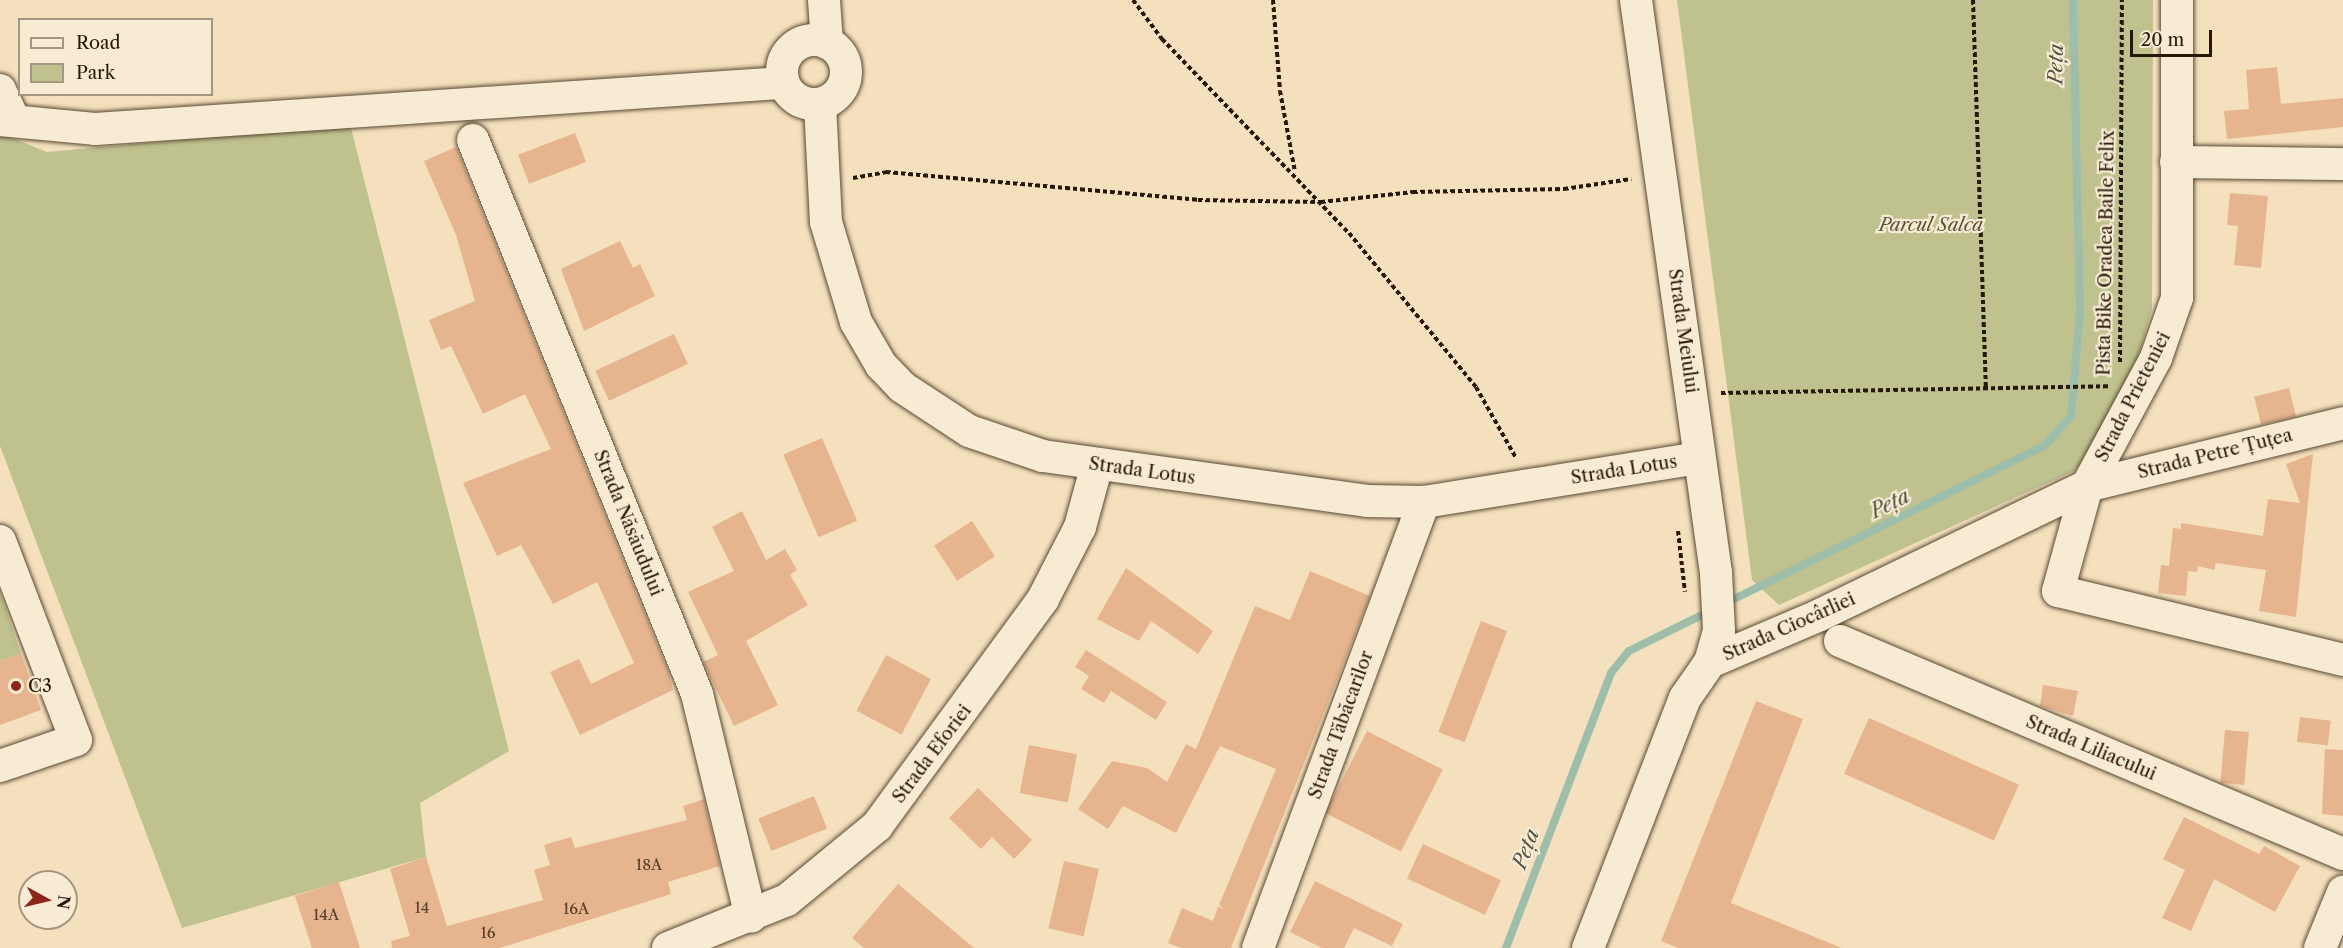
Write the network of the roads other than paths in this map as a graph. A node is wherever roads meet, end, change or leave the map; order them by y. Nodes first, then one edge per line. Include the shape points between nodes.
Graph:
1 (824, 0) edge
2 (1636, 0) edge
3 (2177, 0) edge
4 (826, 42) junction
5 (783, 83) junction
6 (0, 90) edge
7 (820, 104) junction
8 (7, 120) edge
9 (473, 140) dead end
10 (2176, 162) junction
11 (2343, 164) edge
12 (2343, 423) edge
13 (1699, 458) junction
14 (1097, 465) junction
15 (2087, 486) junction
16 (1424, 502) junction
17 (0, 541) edge
18 (1840, 641) dead end
19 (2343, 660) edge
20 (1710, 662) junction
21 (0, 766) edge
22 (2343, 854) edge
23 (2343, 892) edge
24 (752, 917) junction
25 (668, 948) edge
26 (1258, 948) edge
27 (1588, 948) edge
28 (2320, 948) edge

1 - 4 street
2 - 13 street, Strada Meiului
3 - 10 street, Strada Prieteniei
4 - 5 street via 796,45 783,62
4 - 7 street via 842,57 845,78 835,96
5 - 7 street via 796,99
5 - 8 street via 95,129
6 - 8 street
7 - 14 street, Strada Lotus via 823,182 832,253 866,342 902,387 988,439 1042,456
9 - 24 street, Strada Năsăudului via 697,694
10 - 11 street
10 - 15 street, Strada Prieteniei via 2177,298 2171,324
12 - 15 street, Strada Petre Țuțea
13 - 16 street, Strada Lotus
13 - 20 street, Strada Meiului via 1716,573 1719,631
14 - 16 street, Strada Lotus via 1367,501
14 - 24 street, Strada Eforiei via 1064,564 1010,651 926,764 852,850 806,888
15 - 19 street, Strada Prieteniei via 2058,591
15 - 20 street, Strada Ciocârliei via 1987,536
16 - 26 street, Strada Tăbăcarilor
17 - 21 street via 76,740
18 - 22 street, Strada Liliacului
20 - 27 street, Strada Ciocârliei via 1685,698
23 - 28 street
24 - 25 street, Strada Eforiei

